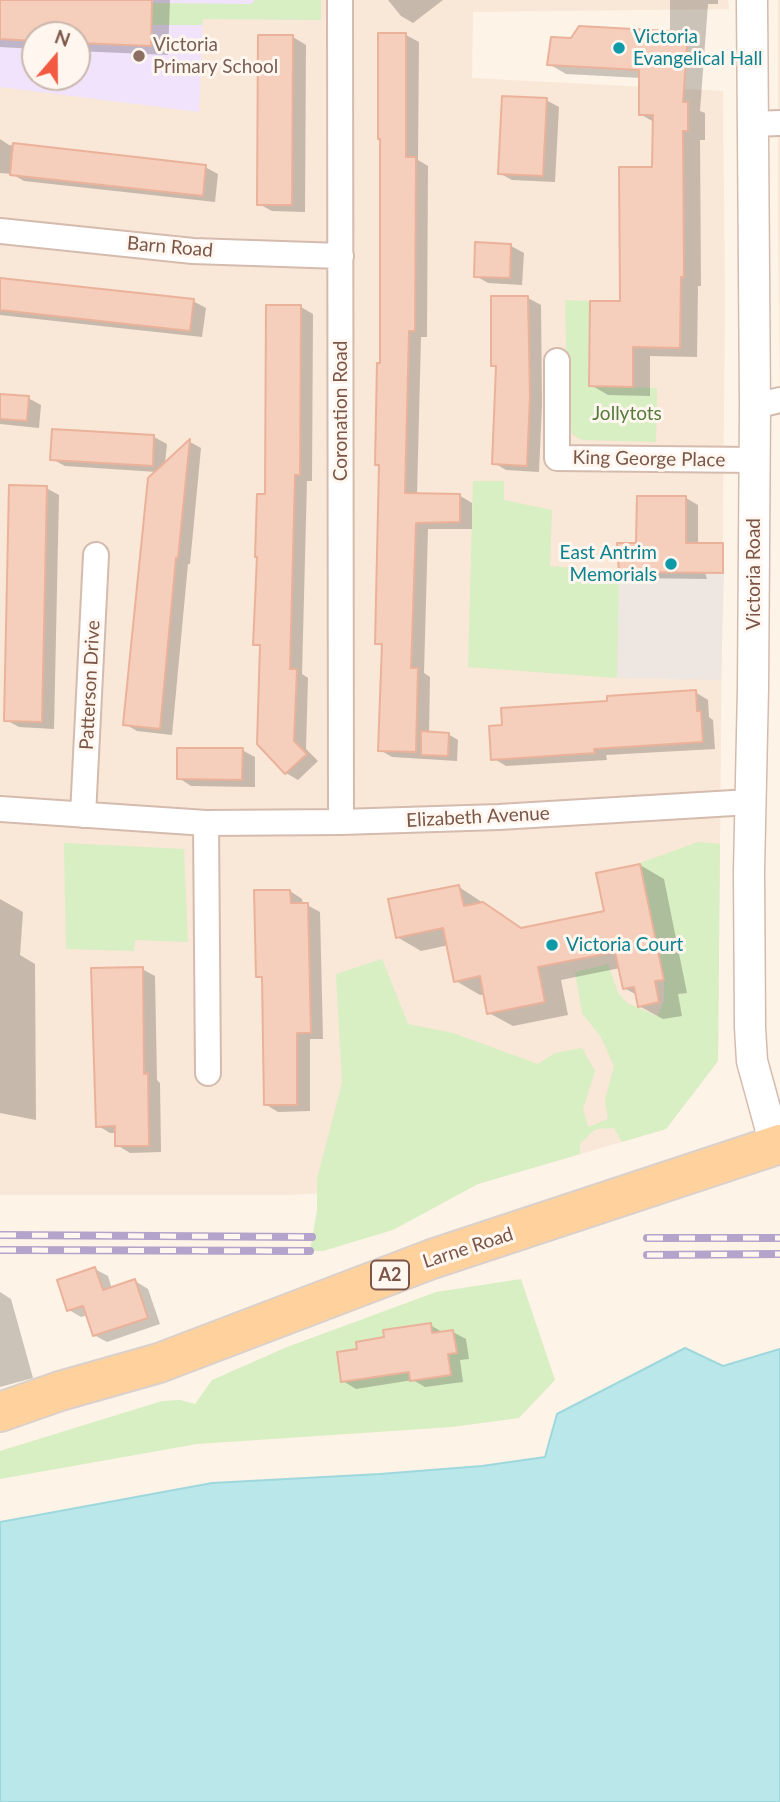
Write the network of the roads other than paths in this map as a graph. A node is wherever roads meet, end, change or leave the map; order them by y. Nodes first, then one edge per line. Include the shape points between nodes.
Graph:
1 (340, 0) edge
2 (751, 0) edge
3 (766, 123) edge
4 (0, 231) edge
5 (341, 256) junction
6 (557, 361) dead end
7 (767, 403) edge
8 (755, 460) junction
9 (96, 555) dead end
10 (750, 802) junction
11 (0, 809) edge
12 (83, 815) junction
13 (341, 822) junction
14 (206, 823) junction
15 (208, 1073) dead end
16 (777, 1145) edge
17 (0, 1412) edge

1 - 5 street, Coronation Road
2 - 3 street, Victoria Road
3 - 7 street, Victoria Road
4 - 5 street, Barn Road via 193,251
5 - 13 street, Coronation Road
6 - 8 street, King George Place via 557,458
7 - 8 street, Victoria Road
8 - 10 street, Victoria Road
9 - 12 street, Patterson Drive
10 - 13 street, Elizabeth Avenue
10 - 16 street, Victoria Road via 752,1061
11 - 12 street, Elizabeth Avenue
12 - 14 street, Elizabeth Avenue
13 - 14 street, Elizabeth Avenue
14 - 15 street
16 - 17 main road, Larne Road / A2 via 432,1259 159,1363

